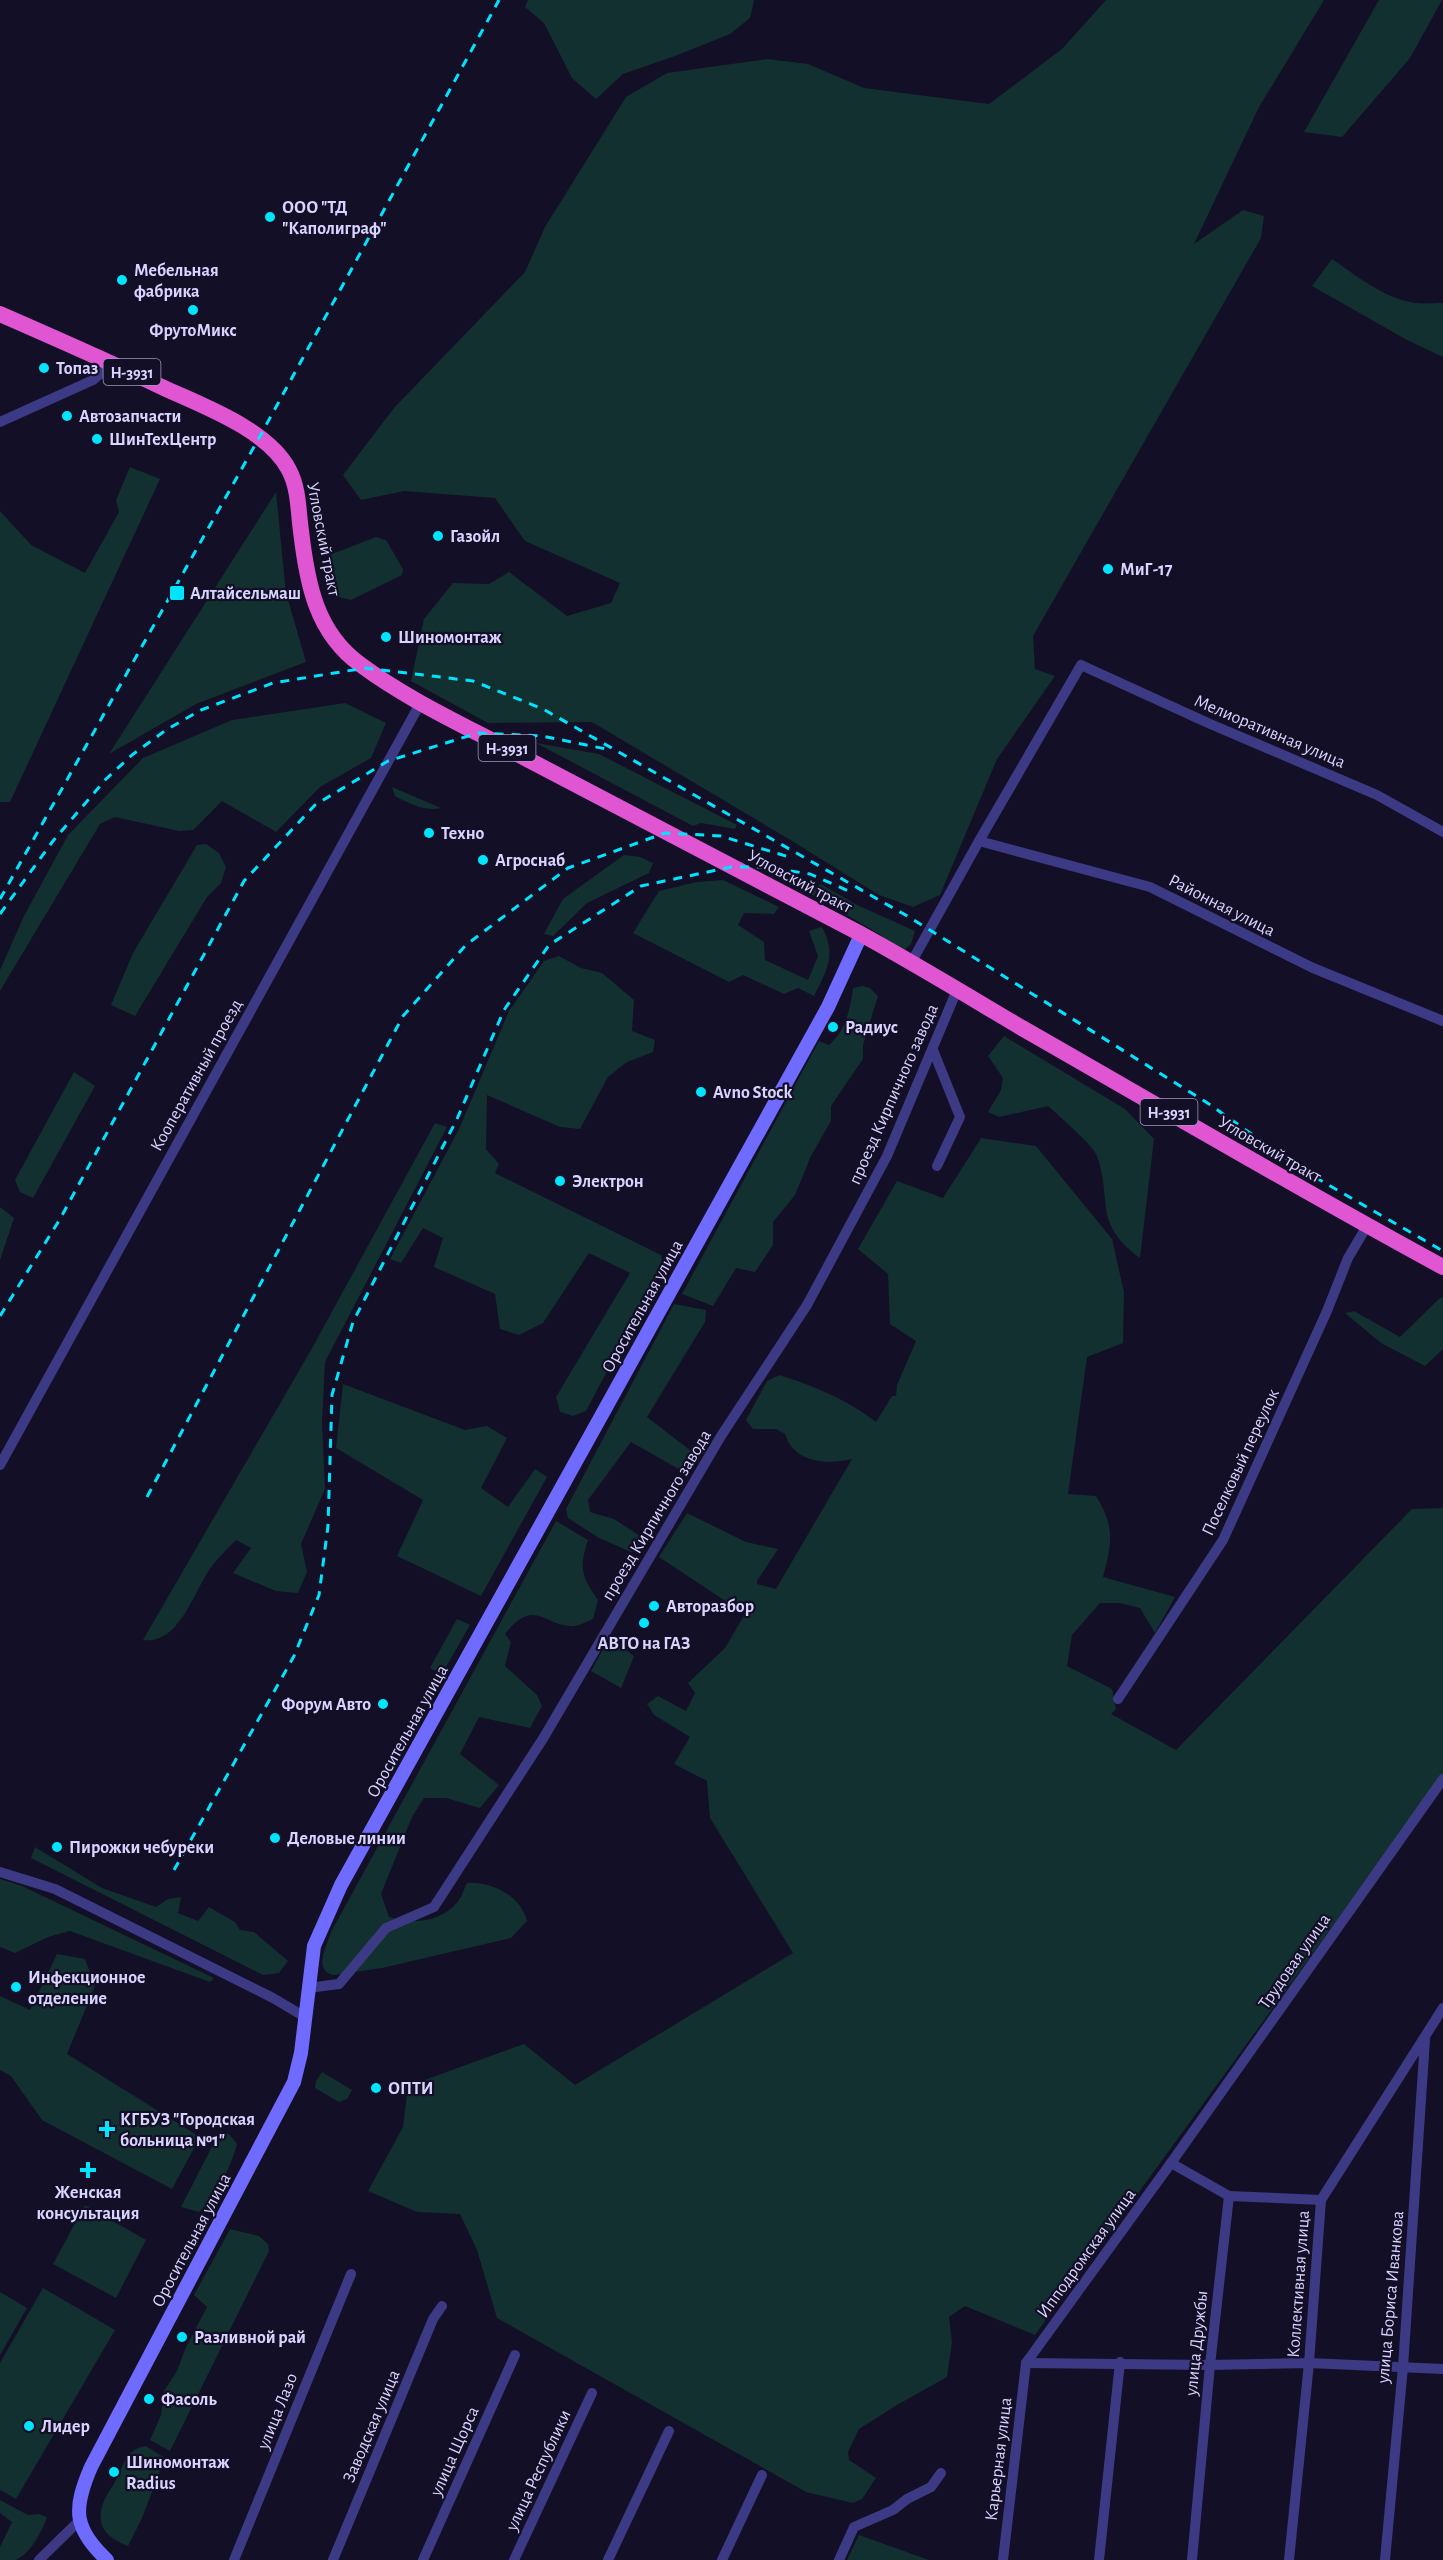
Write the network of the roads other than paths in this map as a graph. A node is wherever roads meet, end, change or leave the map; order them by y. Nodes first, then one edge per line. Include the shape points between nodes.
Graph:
1 (0, 314) edge
2 (112, 364) junction
3 (0, 422) edge
4 (421, 702) junction
5 (1443, 832) edge
6 (979, 841) junction
7 (861, 935) junction
8 (912, 963) junction
9 (957, 990) junction
10 (1443, 1022) edge
11 (933, 1050) junction
12 (937, 1166) dead end
13 (1367, 1226) junction
14 (1443, 1267) edge
15 (0, 1465) edge
16 (1118, 1700) dead end
17 (1443, 1779) edge
18 (0, 1872) edge
19 (308, 1988) junction
20 (1443, 2008) edge
21 (304, 2017) junction
22 (1425, 2036) junction
23 (1172, 2163) junction
24 (1229, 2196) junction
25 (1321, 2200) junction
26 (351, 2274) dead end
27 (442, 2306) dead end
28 (514, 2355) dead end
29 (1026, 2362) junction
30 (1120, 2362) junction
31 (1309, 2363) junction
32 (1210, 2365) junction
33 (1402, 2367) junction
34 (1443, 2369) edge
35 (592, 2393) dead end
36 (669, 2430) dead end
37 (942, 2473) dead end
38 (762, 2475) dead end
39 (79, 2521) junction
40 (39, 2560) edge
41 (107, 2560) edge
42 (234, 2560) edge
43 (333, 2560) edge
44 (423, 2560) edge
45 (514, 2560) edge
46 (609, 2560) edge
47 (722, 2560) edge
48 (838, 2560) edge
49 (1003, 2560) edge
50 (1099, 2560) edge
51 (1192, 2560) edge
52 (1289, 2560) edge
53 (1385, 2560) edge

1 - 2 highway, Н-3931
2 - 3 street via 93,380
2 - 4 highway, Угловский тракт / Н-3931 via 219,414 279,454 298,493 301,532 317,608 332,639 345,654
4 - 7 highway, Угловский тракт / Н-3931
4 - 15 street, Кооперативный проезд
5 - 6 street, Мелиоративная улица via 1377,795 1081,665
6 - 8 street
6 - 10 street, Районная улица via 1150,887 1313,968
7 - 8 highway, Угловский тракт / Н-3931
7 - 19 main road, Оросительная улица via 828,1007 341,1885 314,1946
8 - 9 highway, Угловский тракт / Н-3931
9 - 11 street, проезд Кирпичного завода
9 - 13 highway, Угловский тракт / Н-3931
11 - 12 street via 960,1117
11 - 19 street, проезд Кирпичного завода via 887,1156 807,1305 721,1436 544,1737 434,1907 387,1928 339,1984
13 - 14 highway, Угловский тракт / Н-3931
13 - 16 street, Поселковый переулок via 1348,1258 1223,1540
17 - 23 street, Трудовая улица
18 - 21 street via 55,1889
19 - 21 main road, Оросительная улица
20 - 22 street, Коллективная улица
21 - 39 main road, Оросительная улица via 294,2082 91,2467 78,2504
22 - 25 street, Коллективная улица
22 - 33 street, улица Бориса Иванкова
23 - 24 street
23 - 29 street, Ипподромская улица
24 - 25 street
24 - 32 street, улица Дружбы
25 - 31 street, Коллективная улица
26 - 42 street, улица Лазо
27 - 43 street, Заводская улица via 433,2319
28 - 44 street, улица Щорса
29 - 30 street
29 - 49 street, Карьерная улица
30 - 32 street
30 - 50 street
31 - 32 street
31 - 33 street
31 - 52 street, Коллективная улица
32 - 51 street, улица Дружбы
33 - 34 street
33 - 53 street, улица Бориса Иванкова
35 - 45 street, улица Республики
36 - 46 street
37 - 48 street via 932,2487 854,2527
38 - 47 street
39 - 40 street
39 - 41 main road via 91,2545

